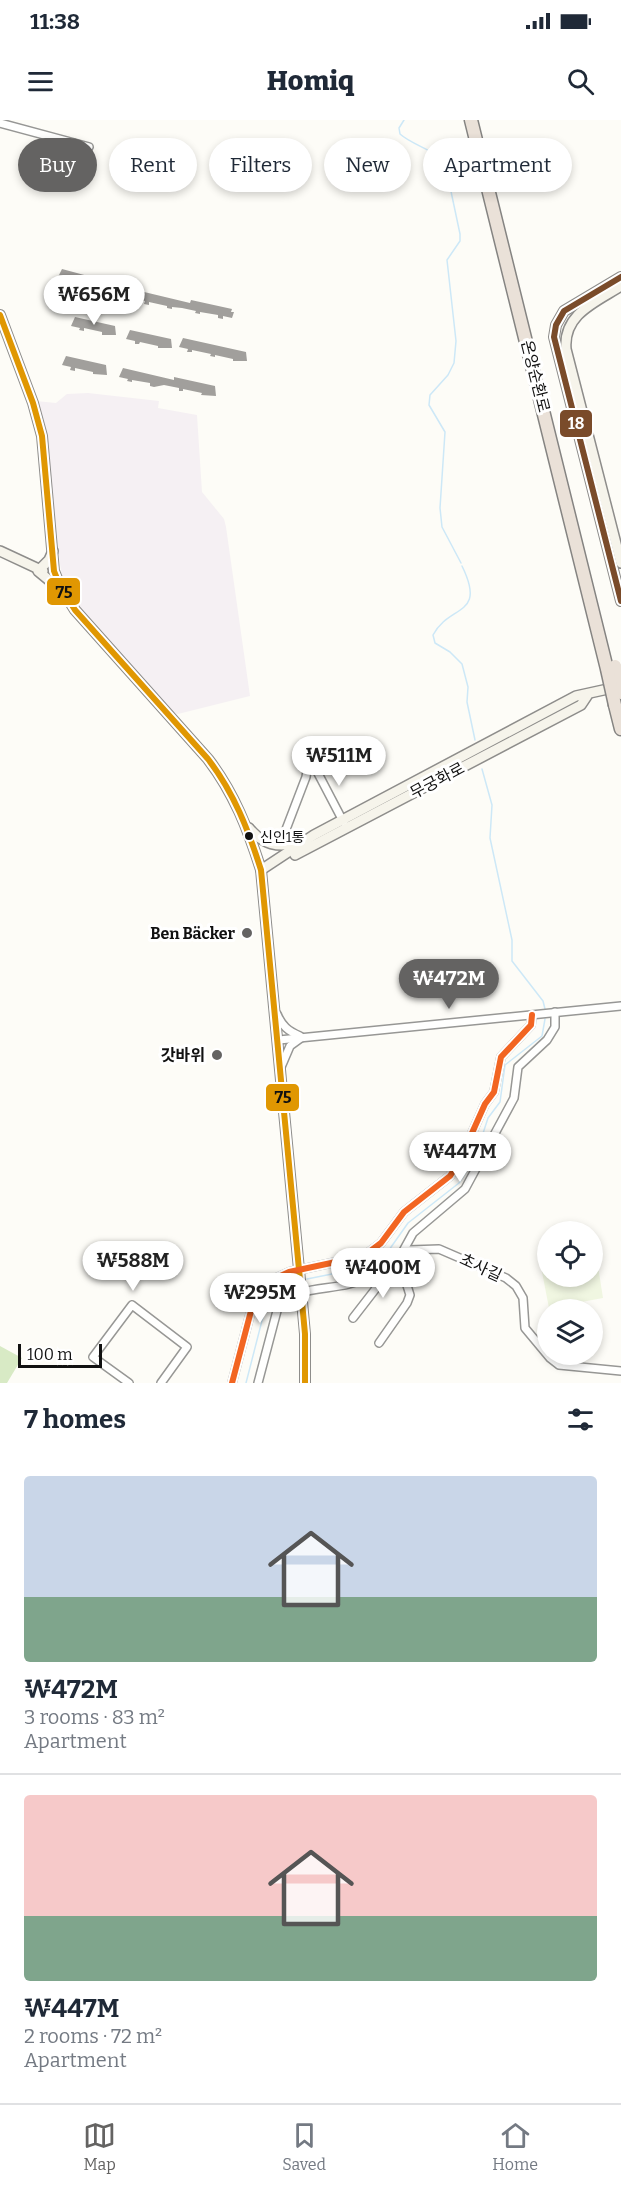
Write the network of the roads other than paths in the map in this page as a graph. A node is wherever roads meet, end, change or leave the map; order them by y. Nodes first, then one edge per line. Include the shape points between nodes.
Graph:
1 (471, 120) edge
2 (478, 120) edge
3 (0, 123) edge
4 (56, 138) edge
5 (621, 277) edge
6 (621, 286) edge
7 (0, 315) edge
8 (0, 550) edge
9 (53, 550) junction
10 (621, 562) edge
11 (38, 571) junction
12 (54, 571) junction
13 (64, 594) junction
14 (621, 601) edge
15 (611, 668) junction
16 (621, 686) edge
17 (621, 693) edge
18 (621, 729) edge
19 (245, 824) junction
20 (344, 824) junction
21 (314, 835) junction
22 (280, 846) junction
23 (261, 870) junction
24 (621, 1006) edge
25 (276, 1012) junction
26 (555, 1012) junction
27 (532, 1015) junction
28 (302, 1037) junction
29 (279, 1040) junction
30 (281, 1068) junction
31 (400, 1255) junction
32 (388, 1268) junction
33 (299, 1270) junction
34 (301, 1293) junction
35 (353, 1318) dead end
36 (379, 1343) dead end
37 (621, 1371) edge
38 (129, 1383) edge
39 (161, 1383) edge
40 (232, 1383) edge
41 (258, 1383) edge
42 (305, 1383) edge

1 - 15 highway, 온양순환로
2 - 15 highway, 온양순환로
3 - 4 street
5 - 14 main road via 564,311 554,337
6 - 10 main road via 577,314 565,335
7 - 9 main road via 42,436
8 - 11 main road
9 - 11 main road via 50,560
9 - 12 main road
11 - 12 main road
11 - 13 main road
12 - 13 main road
13 - 19 main road via 208,759 226,783
15 - 17 highway, bridge
15 - 18 highway, bridge
16 - 20 main road, 무궁화로 via 576,696
19 - 22 main road via 264,841
19 - 23 main road
20 - 21 main road, 무궁화로
20 - 22 street via 309,758 306,777
20 - 23 main road, 무궁화로
21 - 22 main road via 296,844
21 - 23 main road, 무궁화로
23 - 25 main road
24 - 26 street
25 - 28 street via 281,1024
25 - 29 main road
26 - 27 street
26 - 31 street via 555,1027 547,1040 518,1067 514,1098 465,1189 413,1233
27 - 28 street
27 - 33 street via 531,1025 501,1057 494,1092 450,1176 404,1212 373,1251 344,1262
28 - 29 street
28 - 30 street via 290,1047
29 - 30 main road
30 - 33 main road
31 - 32 street
31 - 36 street via 410,1295
31 - 37 street, 초사길 via 410,1250 439,1249 506,1278 521,1291 525,1328 550,1358 559,1365
32 - 34 street via 347,1284
32 - 35 street
33 - 34 main road
33 - 40 street via 266,1284 255,1298
34 - 41 street via 290,1296 278,1307
34 - 42 main road
38 - 39 street via 93,1357 132,1305 187,1347

